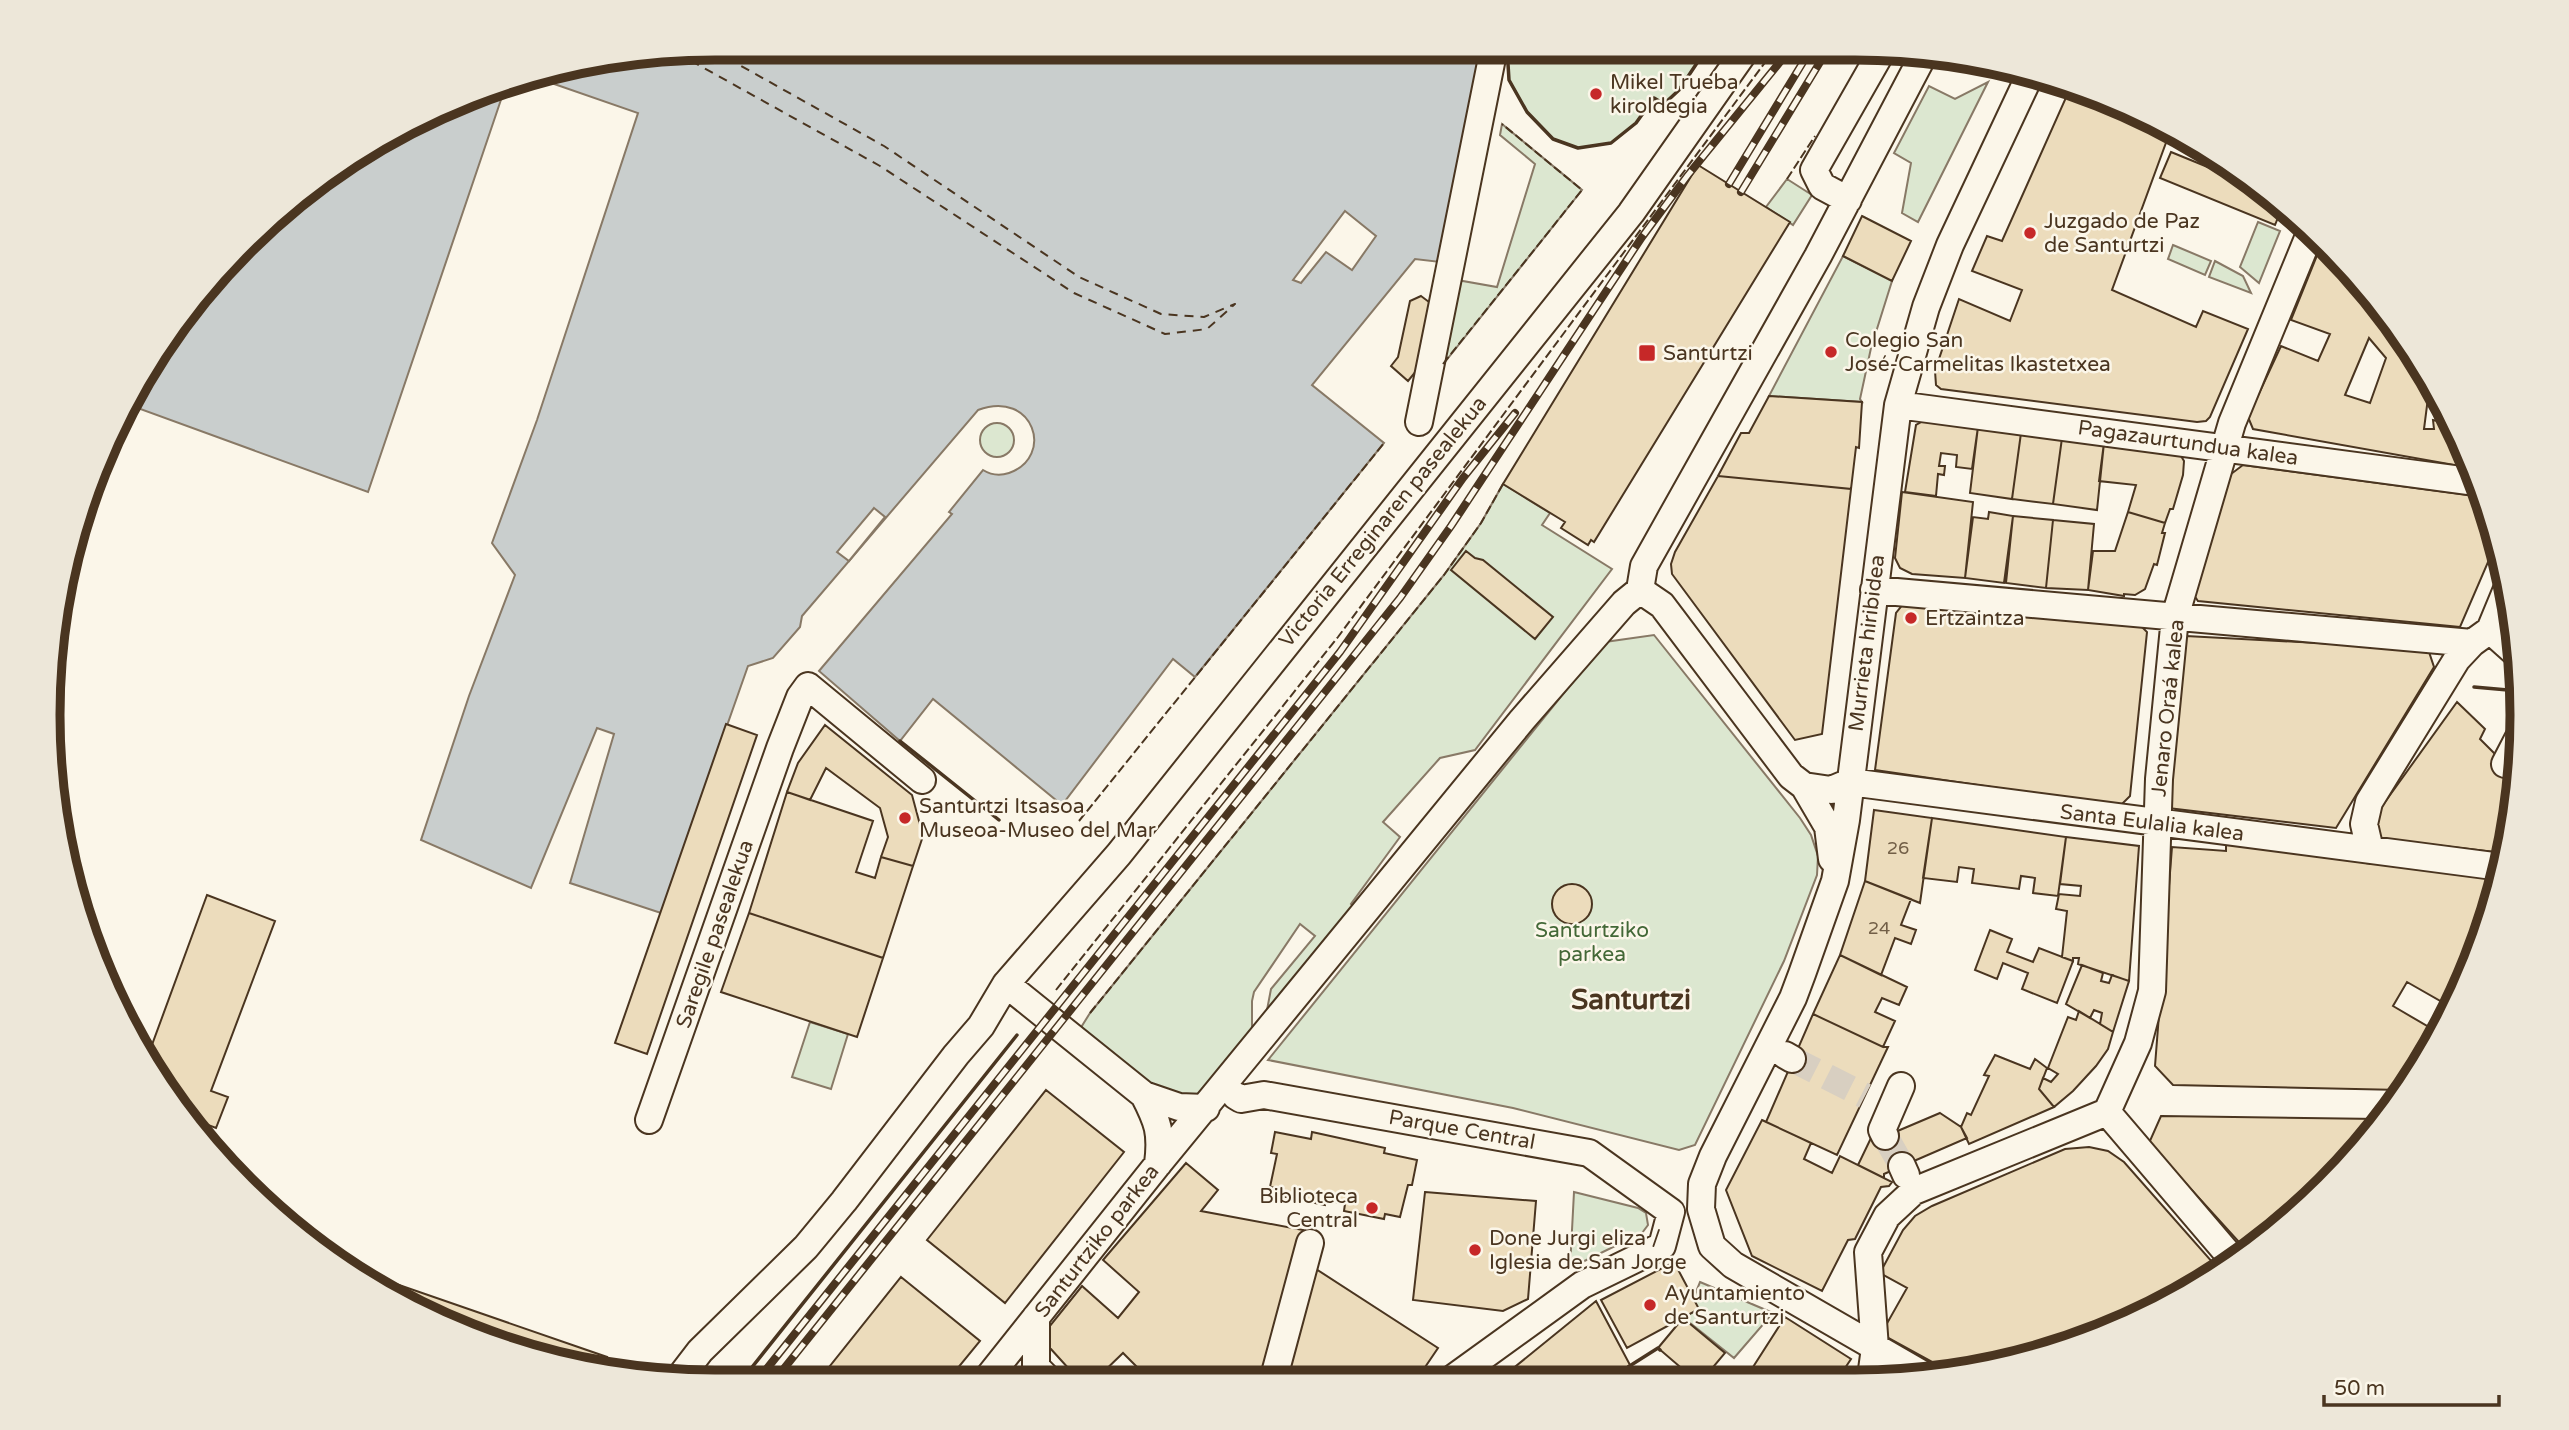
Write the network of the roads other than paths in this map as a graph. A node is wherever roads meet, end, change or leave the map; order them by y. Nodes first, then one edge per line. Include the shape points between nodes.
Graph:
1 (1492, 60) edge
2 (1739, 60) edge
3 (1877, 61) edge
4 (1919, 63) edge
5 (2026, 83) edge
6 (1848, 200) junction
7 (2307, 241) edge
8 (1898, 405) junction
9 (1419, 422) dead end
10 (2225, 447) junction
11 (2466, 481) edge
12 (1640, 590) junction
13 (1874, 590) junction
14 (2500, 603) edge
15 (2175, 617) junction
16 (2481, 637) junction
17 (2506, 649) edge
18 (2508, 758) edge
19 (2505, 764) dead end
20 (922, 780) dead end
21 (1850, 782) junction
22 (1804, 786) junction
23 (2158, 824) junction
24 (2370, 850) junction
25 (2492, 866) edge
26 (1835, 881) junction
27 (1006, 984) junction
28 (1901, 1086) dead end
29 (1144, 1095) junction
30 (1236, 1096) dead end
31 (1206, 1108) junction
32 (2107, 1112) junction
33 (649, 1120) dead end
34 (1885, 1136) tunnel mouth
35 (1158, 1164) junction
36 (1310, 1243) dead end
37 (2228, 1253) edge
38 (1036, 1317) junction
39 (1875, 1348) junction
40 (1910, 1368) edge
41 (686, 1369) edge
42 (994, 1370) edge
43 (1039, 1370) edge
44 (1276, 1370) edge
45 (1463, 1370) edge
46 (1872, 1370) edge

1 - 9 street
2 - 27 street, Victoria Erreginaren pasealekua via 1631,213 1119,854
3 - 6 street via 1815,170 1822,186
4 - 6 street
5 - 8 street, Murrieta hiribidea via 1950,245 1926,307
6 - 12 street via 1644,566
7 - 10 street, Jenaro Oraá kalea
8 - 10 street, Pagazaurtundua kalea
8 - 13 street, Murrieta hiribidea
10 - 11 street, Pagazaurtundua kalea
10 - 15 street, Jenaro Oraá kalea
12 - 22 street via 1662,605 1791,776
12 - 31 street, Santurtziko parkea via 1623,603 1522,720
13 - 15 street
13 - 21 street, Murrieta hiribidea
14 - 16 street
15 - 16 street
15 - 23 street, Jenaro Oraá kalea
16 - 17 street
16 - 24 street via 2457,659 2369,802 2364,824
18 - 19 street
20 - 33 street, Saregile pasealekua via 808,686 780,748
21 - 22 street, Santa Eulalia kalea via 1831,790
21 - 23 street, Santa Eulalia kalea
21 - 26 street, Murrieta hiribidea
22 - 26 street via 1828,827
23 - 24 street, Santa Eulalia kalea
23 - 32 street, Jenaro Oraá kalea via 2152,990 2138,1043
24 - 25 street, Santa Eulalia kalea
26 - 39 street, Murrieta hiribidea via 1793,998 1713,1156 1702,1184 1701,1209 1712,1245 1733,1265
27 - 29 street
27 - 41 street, Victoria Erreginaren pasealekua via 981,1026 806,1247
28 - 34 street via 1882,1130
29 - 31 street via 1178,1107
29 - 35 street via 1161,1137
30 - 45 street, Parque Central via 1265,1095 1589,1153 1671,1212 1662,1246 1582,1285
31 - 35 street, Santurtziko parkea
32 - 37 street
32 - 39 street via 1914,1191 1887,1216 1868,1252
35 - 38 street, Santurtziko parkea
36 - 44 street
38 - 42 street, Santurtziko parkea
38 - 43 street
39 - 40 street
39 - 46 street

